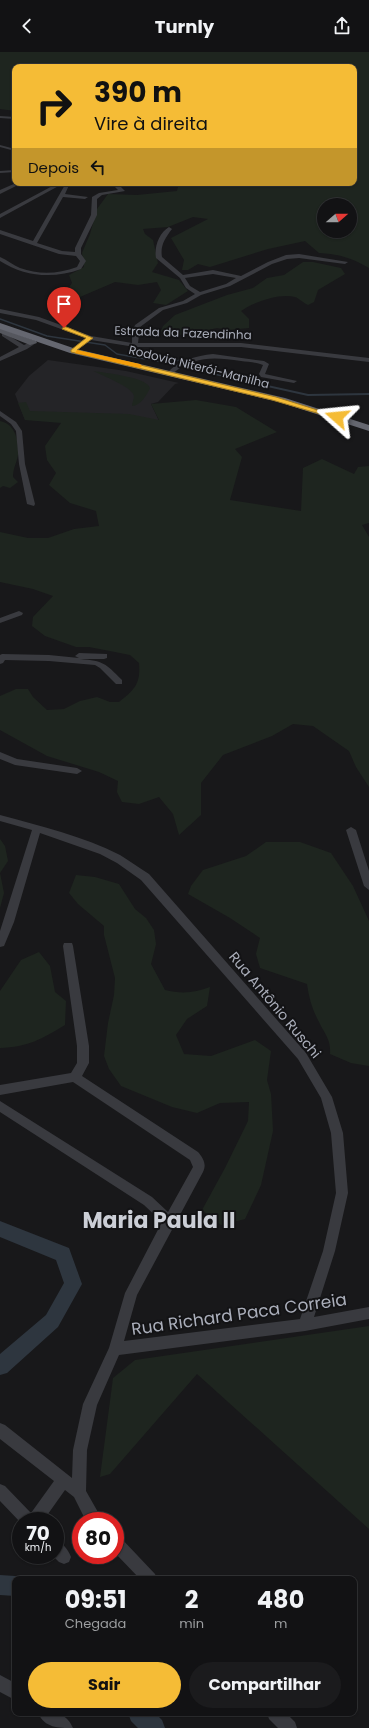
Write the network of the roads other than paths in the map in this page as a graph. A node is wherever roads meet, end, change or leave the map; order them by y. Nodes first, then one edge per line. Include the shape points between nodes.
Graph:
1 (0, 116) edge
2 (12, 118) edge
3 (0, 146) edge
4 (12, 149) edge
5 (12, 171) edge
6 (0, 172) edge
7 (13, 186) edge
8 (56, 186) edge
9 (66, 186) edge
10 (117, 186) edge
11 (0, 192) edge
12 (61, 195) junction
13 (85, 197) dead end
14 (0, 216) edge
15 (169, 229) dead end
16 (1, 233) edge
17 (34, 244) junction
18 (78, 254) junction
19 (0, 259) edge
20 (345, 262) dead end
21 (182, 277) junction
22 (243, 278) junction
23 (198, 294) junction
24 (0, 311) edge
25 (1, 331) edge
26 (86, 340) junction
27 (135, 345) junction
28 (29, 346) junction
29 (73, 351) junction
30 (0, 359) edge
31 (369, 360) edge
32 (170, 373) junction
33 (294, 381) dead end
34 (0, 413) edge
35 (369, 428) edge
36 (369, 431) edge
37 (31, 504) dead end
38 (19, 613) dead end
39 (0, 621) edge
40 (1, 656) edge
41 (104, 656) dead end
42 (119, 682) dead end
43 (0, 755) edge
44 (77, 771) dead end
45 (0, 818) edge
46 (37, 828) junction
47 (351, 830) dead end
48 (369, 886) edge
49 (0, 943) edge
50 (68, 946) dead end
51 (74, 1077) junction
52 (0, 1090) edge
53 (0, 1106) edge
54 (169, 1221) junction
55 (369, 1314) edge
56 (305, 1325) junction
57 (115, 1349) junction
58 (3, 1432) edge
59 (64, 1480) junction
60 (0, 1491) edge
61 (79, 1492) junction
62 (20, 1512) edge
63 (41, 1512) edge
64 (89, 1512) edge
65 (124, 1552) edge
66 (147, 1576) edge
67 (0, 1683) edge
68 (12, 1690) edge
69 (50, 1716) edge
70 (278, 1716) edge
71 (65, 1728) edge
72 (289, 1728) edge

1 - 2 street
3 - 4 street
5 - 6 street
7 - 11 street
8 - 14 street
9 - 12 street
10 - 18 street via 122,191 101,194 94,198 94,215 78,248
12 - 13 street
12 - 17 street
15 - 21 street via 162,236 158,253 162,261
16 - 17 street
17 - 18 street via 61,253
18 - 19 street via 83,261 79,268 45,274 17,269
20 - 22 street via 305,256 286,257 270,262
21 - 22 street via 213,272
21 - 23 street via 188,287
22 - 23 street via 219,289
23 - 27 street via 185,302 164,308 137,326
24 - 26 street, Estrada da Fazendinha via 37,318
25 - 28 highway, Rodovia Niterói-Manilha
25 - 29 highway, Rodovia Niterói-Manilha
26 - 27 street, Estrada da Fazendinha
26 - 29 street
27 - 31 street, Estrada da Fazendinha via 241,345
28 - 30 street
28 - 36 highway, Rodovia Niterói-Manilha via 281,404
29 - 32 highway, Rodovia Niterói-Manilha
32 - 33 street via 185,361 196,357 217,356 262,362 266,364 263,376
32 - 35 highway, Rodovia Niterói-Manilha via 298,404
34 - 37 street via 14,423 19,431 22,464
38 - 39 street
40 - 41 street
40 - 42 street via 97,663
43 - 44 street via 15,762
45 - 46 street, Rua Antônio Ruschi
46 - 49 street via 9,922
46 - 56 street, Rua Antônio Ruschi via 118,858 145,877 302,1056 326,1097 337,1133 342,1193 329,1251
47 - 48 street
50 - 51 street via 83,1046 83,1063
51 - 52 street
51 - 54 street via 198,1161 199,1168
53 - 54 street via 148,1201
54 - 57 street via 131,1293
55 - 56 street, Rua Richard Paca Correia
56 - 57 street, Rua Richard Paca Correia
57 - 61 street via 90,1404 80,1450
58 - 59 street
59 - 61 street
59 - 63 street
60 - 62 street
61 - 64 street
65 - 66 street
67 - 68 street
69 - 71 street
70 - 72 street

